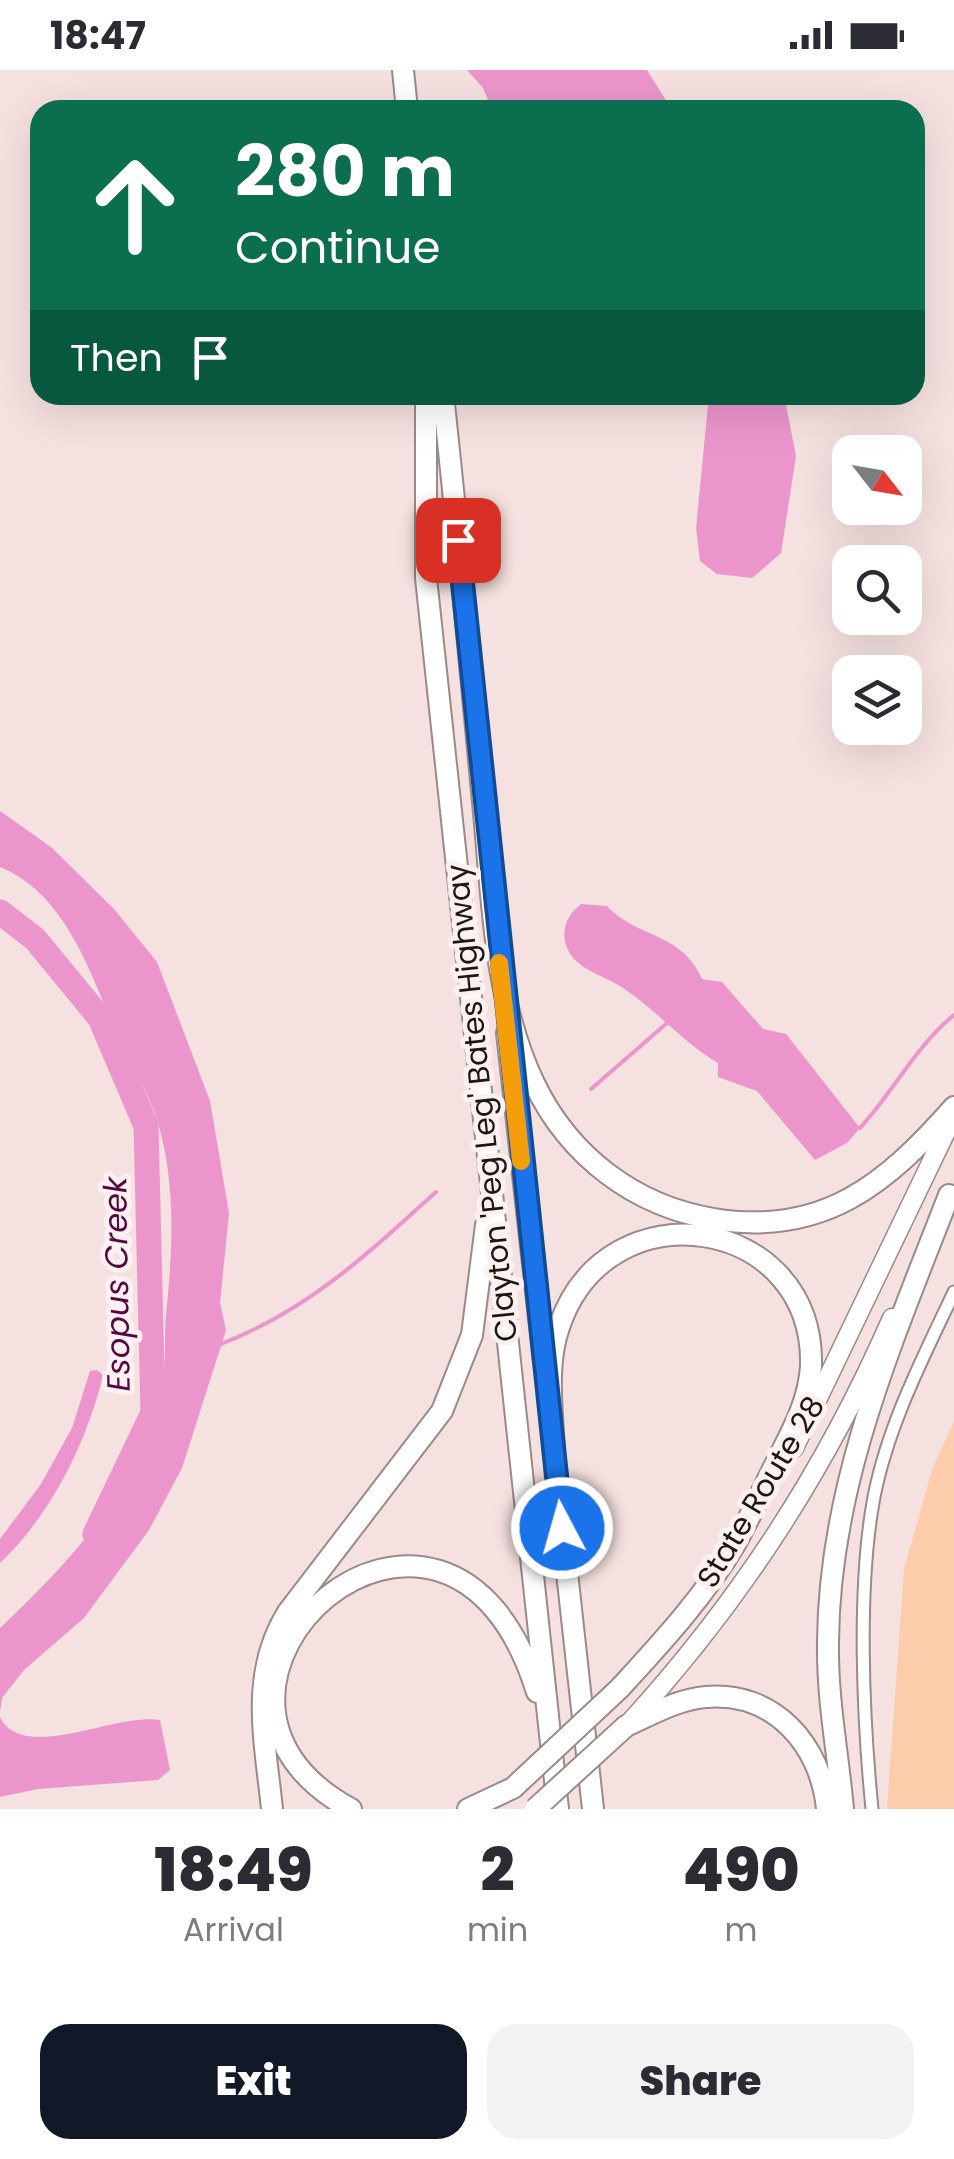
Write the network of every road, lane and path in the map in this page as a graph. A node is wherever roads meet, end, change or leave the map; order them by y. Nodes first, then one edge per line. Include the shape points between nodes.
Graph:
1 (402, 70) edge
2 (406, 100) edge
3 (426, 405) edge
4 (444, 405) edge
5 (499, 961) junction
6 (954, 1106) edge
7 (954, 1115) edge
8 (490, 1168) junction
9 (951, 1190) edge
10 (954, 1292) edge
11 (554, 1455) junction
12 (734, 1546) junction
13 (626, 1726) junction
14 (551, 1737) junction
15 (513, 1788) junction
16 (272, 1809) edge
17 (351, 1809) edge
18 (468, 1809) edge
19 (485, 1809) edge
20 (535, 1809) edge
21 (558, 1809) edge
22 (594, 1809) edge
23 (828, 1809) edge
24 (843, 1809) edge
25 (872, 1809) edge

1 - 2 highway
3 - 8 highway, Clayton 'Peg Leg' Bates Highway via 426,578
4 - 5 highway
5 - 6 highway via 526,1066 564,1133 624,1186 678,1211 756,1221 835,1206 892,1173
5 - 11 highway, Clayton 'Peg Leg' Bates Highway
7 - 12 main road, State Route 28 via 806,1425
8 - 14 highway, Clayton 'Peg Leg' Bates Highway
8 - 16 highway via 478,1308 454,1388 413,1454 288,1612 268,1648 261,1690
9 - 13 main road, State Route 28 via 808,1488 733,1601
9 - 24 highway via 870,1401 839,1519 828,1670
10 - 25 street via 900,1412 874,1496 866,1595
11 - 12 highway via 554,1344 591,1272 622,1248 660,1234 697,1234 749,1252 792,1295 807,1331 810,1369 802,1410
11 - 22 highway, Clayton 'Peg Leg' Bates Highway
12 - 15 highway, State Route 28, bridge via 620,1688
13 - 20 highway, State Route 28, bridge
13 - 23 highway via 703,1697 760,1706 805,1742
14 - 17 highway via 520,1643 486,1598 436,1572 398,1567 360,1576 326,1594 300,1621 283,1653 276,1690 290,1753 317,1786
14 - 21 highway, Clayton 'Peg Leg' Bates Highway
15 - 18 highway
15 - 19 highway, State Route 28

